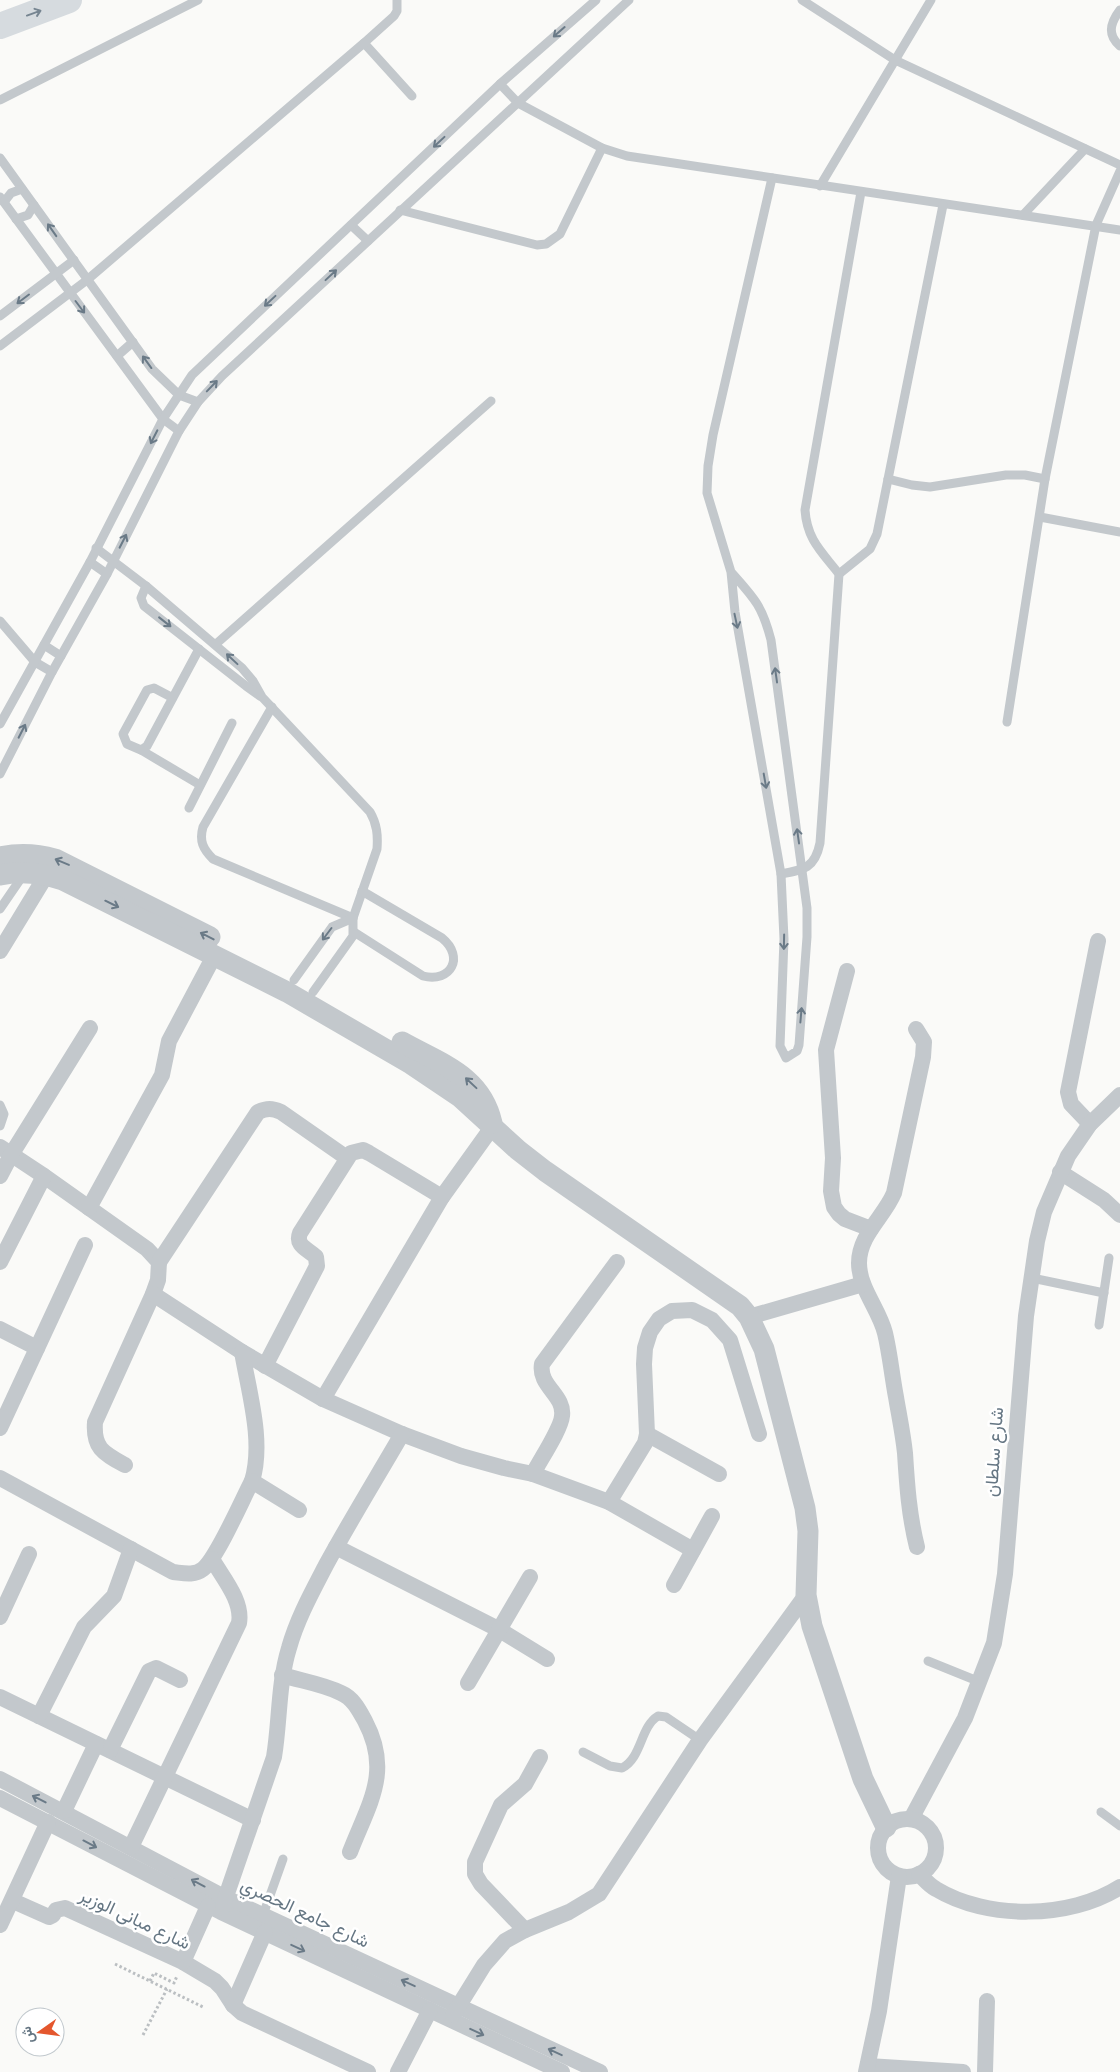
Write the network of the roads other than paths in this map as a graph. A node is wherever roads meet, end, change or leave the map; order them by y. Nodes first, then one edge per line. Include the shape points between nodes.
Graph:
1 (69, 0) edge
2 (198, 0) edge
3 (397, 0) edge
4 (596, 0) edge
5 (630, 0) edge
6 (802, 0) edge
7 (931, 0) edge
8 (1120, 10) edge
9 (0, 26) edge
10 (364, 44) junction
11 (1120, 46) edge
12 (895, 60) junction
13 (500, 84) junction
14 (412, 96) dead end
15 (0, 100) edge
16 (518, 103) junction
17 (602, 148) junction
18 (1085, 149) junction
19 (0, 158) edge
20 (1120, 166) edge
21 (1120, 171) edge
22 (772, 178) junction
23 (820, 186) junction
24 (22, 189) junction
25 (861, 192) junction
26 (2, 200) edge
27 (943, 204) junction
28 (34, 205) junction
29 (400, 210) junction
30 (1023, 215) junction
31 (16, 219) junction
32 (351, 225) junction
33 (1096, 225) junction
34 (1120, 230) edge
35 (368, 241) junction
36 (74, 260) junction
37 (55, 274) junction
38 (87, 280) junction
39 (69, 293) junction
40 (0, 316) edge
41 (133, 342) junction
42 (0, 344) edge
43 (117, 356) junction
44 (179, 395) junction
45 (491, 401) dead end
46 (198, 402) junction
47 (163, 419) junction
48 (179, 431) junction
49 (888, 479) junction
50 (1045, 479) junction
51 (1040, 517) junction
52 (1120, 532) edge
53 (96, 548) junction
54 (113, 561) junction
55 (90, 562) junction
56 (730, 572) junction
57 (107, 574) junction
58 (839, 574) junction
59 (146, 586) junction
60 (0, 621) edge
61 (216, 644) junction
62 (44, 645) junction
63 (199, 649) junction
64 (61, 656) junction
65 (35, 662) junction
66 (52, 672) junction
67 (262, 697) junction
68 (173, 698) junction
69 (272, 707) junction
70 (232, 722) dead end
71 (1007, 722) dead end
72 (0, 724) edge
73 (141, 750) junction
74 (0, 774) edge
75 (200, 785) junction
76 (189, 808) dead end
77 (0, 857) edge
78 (802, 870) junction
79 (26, 872) junction
80 (47, 874) junction
81 (781, 874) junction
82 (0, 875) edge
83 (362, 891) junction
84 (0, 909) edge
85 (354, 918) junction
86 (354, 932) junction
87 (1098, 941) dead end
88 (0, 951) edge
89 (214, 956) junction
90 (846, 971) dead end
91 (291, 986) junction
92 (313, 992) junction
93 (90, 1028) dead end
94 (916, 1029) dead end
95 (1120, 1095) edge
96 (0, 1105) edge
97 (1090, 1124) junction
98 (0, 1126) edge
99 (493, 1126) junction
100 (6, 1151) edge
101 (347, 1158) junction
102 (1060, 1172) junction
103 (0, 1176) edge
104 (44, 1176) junction
105 (442, 1197) junction
106 (89, 1208) junction
107 (1120, 1215) edge
108 (871, 1229) junction
109 (85, 1245) dead end
110 (1109, 1258) dead end
111 (0, 1262) edge
112 (159, 1262) junction
113 (617, 1262) dead end
114 (1032, 1278) junction
115 (863, 1284) junction
116 (1104, 1292) junction
117 (154, 1294) junction
118 (749, 1316) junction
119 (1099, 1325) dead end
120 (0, 1329) edge
121 (37, 1348) junction
122 (242, 1352) junction
123 (265, 1366) junction
124 (323, 1399) junction
125 (0, 1428) edge
126 (402, 1434) junction
127 (647, 1434) junction
128 (759, 1434) dead end
129 (125, 1464) dead end
130 (533, 1474) junction
131 (719, 1474) dead end
132 (0, 1478) edge
133 (252, 1481) junction
134 (609, 1502) junction
135 (299, 1510) dead end
136 (712, 1516) dead end
137 (336, 1547) junction
138 (917, 1547) dead end
139 (131, 1549) junction
140 (693, 1550) junction
141 (29, 1554) dead end
142 (212, 1559) junction
143 (530, 1577) dead end
144 (674, 1585) dead end
145 (806, 1595) junction
146 (0, 1617) edge
147 (498, 1629) junction
148 (547, 1659) dead end
149 (928, 1661) dead end
150 (282, 1676) junction
151 (180, 1680) dead end
152 (980, 1682) junction
153 (468, 1683) dead end
154 (0, 1697) edge
155 (39, 1716) junction
156 (700, 1740) junction
157 (103, 1747) junction
158 (583, 1752) dead end
159 (540, 1757) dead end
160 (164, 1777) junction
161 (0, 1779) edge
162 (0, 1798) edge
163 (64, 1811) junction
164 (1101, 1812) dead end
165 (911, 1819) junction
166 (253, 1820) junction
167 (48, 1822) junction
168 (1120, 1826) edge
169 (886, 1827) junction
170 (131, 1847) junction
171 (350, 1852) dead end
172 (283, 1859) dead end
173 (919, 1874) junction
174 (899, 1876) junction
175 (1120, 1887) edge
176 (12, 1900) junction
177 (219, 1905) junction
178 (264, 1915) junction
179 (0, 1925) edge
180 (525, 1930) junction
181 (265, 1932) junction
182 (183, 1962) junction
183 (987, 2001) dead end
184 (233, 2004) junction
185 (430, 2010) junction
186 (455, 2013) junction
187 (532, 2066) edge
188 (867, 2069) edge
189 (368, 2072) edge
190 (398, 2072) edge
191 (562, 2072) edge
192 (600, 2072) edge
193 (963, 2072) edge
194 (985, 2072) edge

9 -> 1 main road
2 - 15 lane
3 - 10 lane via 394,16
4 -> 13 lane
5 - 16 lane
6 - 12 lane
7 - 12 lane
8 - 11 lane via 1111,25 1111,34
10 - 14 lane
10 - 38 lane
12 - 18 lane
12 - 23 lane
13 - 16 lane
13 -> 32 lane
16 - 17 lane
16 - 29 lane
17 - 22 lane via 652,161
17 - 29 lane via 560,234 546,244 537,245
18 - 20 lane
18 - 30 lane
19 - 24 lane
21 - 33 lane
22 - 23 lane
22 - 56 lane via 708,466 708,493
23 - 25 lane
24 - 26 lane via 11,192
24 - 28 lane
25 - 27 lane
25 - 58 lane via 805,510 806,526 813,541
26 - 31 lane
27 - 30 lane
27 - 49 lane
28 - 31 lane via 28,215
36 -> 28 lane
29 - 35 lane
30 - 33 lane
31 - 37 lane
32 - 35 lane
32 -> 44 lane via 192,375
33 - 34 lane
33 - 50 lane
46 -> 35 lane
36 - 37 lane
36 - 38 lane
37 - 39 lane
37 -> 40 lane
38 - 39 lane
38 - 41 lane
39 - 42 lane
39 -> 43 lane
41 - 43 lane
44 -> 41 lane via 152,369
43 - 47 lane
44 - 46 lane
44 - 47 lane
45 - 61 lane
46 - 48 lane
47 - 48 lane
47 -> 53 lane
54 -> 48 lane
49 - 50 lane via 930,487 1006,475
49 - 58 lane via 877,534 870,549
50 - 51 lane
51 - 52 lane
51 - 71 lane
53 - 54 lane
53 - 55 lane
54 - 57 lane
54 - 59 lane
55 - 57 lane
55 - 62 lane
78 -> 56 lane via 766,619 757,600
56 -> 81 lane via 734,612
57 - 64 lane
58 - 78 lane via 820,843 817,857
59 - 61 lane
59 -> 63 lane via 140,598 144,606
60 - 65 lane
67 -> 61 lane via 248,674
62 - 64 lane
62 - 65 lane
63 - 67 lane
63 - 68 lane
64 - 66 lane
65 - 66 lane
65 - 72 lane
74 -> 66 lane
67 - 69 lane
68 - 73 lane via 147,746
68 - 73 lane via 154,688 146,692 123,734 127,744
69 - 83 lane via 374,820 377,849
69 - 85 lane via 203,827 202,844 213,859
70 - 75 lane
73 - 75 lane
75 - 76 lane
91 -> 77 street via 55,859 23,854
78 - 81 lane
81 -> 78 lane via 784,939 780,1046 786,1058 797,1051 799,1045 807,937
79 - 80 street
79 - 82 street
79 - 84 lane
80 - 88 street
80 -> 89 street
83 - 85 lane
83 - 86 lane via 450,944 454,953 453,963 441,976 423,976
85 - 86 lane
85 -> 91 lane via 332,927
86 - 92 lane via 352,940
87 - 97 street via 1068,1092 1071,1104
89 - 91 street
89 - 106 street via 169,1040 162,1075
90 - 108 street via 826,1050 833,1158 831,1191 839,1214
91 - 92 street
91 - 99 street via 426,1073
99 -> 92 street via 482,1094 463,1076
93 - 100 street
94 - 108 street via 924,1042 923,1057 896,1187 889,1205
95 - 97 street, شارع سلطان
96 - 98 lane via 4,1114
97 - 102 street, شارع سلطان
99 - 105 street
99 - 118 street via 546,1171 728,1296
100 - 103 street
100 - 104 street
101 - 105 street via 351,1153 363,1150
101 - 112 street via 273,1108 265,1108 258,1112
101 - 123 street via 300,1233 300,1245 316,1257 317,1266
102 - 107 street via 1104,1200
102 - 114 street, شارع سلطان via 1044,1212
104 - 106 street
104 - 111 street
105 - 124 street
106 - 112 street
108 - 115 street via 861,1249 859,1264
109 - 121 street
110 - 116 lane
112 - 117 street
113 - 130 street via 542,1364 543,1380 560,1403 562,1417
114 - 116 lane
114 - 152 street, شارع سلطان via 1002,1602 994,1643
115 - 118 street
115 - 138 street via 885,1332 905,1452 907,1500
116 - 119 lane
117 - 122 street
117 - 129 street via 95,1422 94,1436 99,1448
118 - 145 street via 764,1349 805,1508 808,1540
120 - 121 street
121 - 125 street
122 - 123 street
122 - 133 street via 257,1442
123 - 124 street
124 - 126 street
126 - 130 street via 484,1463
126 - 137 street
127 - 128 street via 644,1364 650,1332 659,1319 672,1311 692,1310 712,1320 730,1340
127 - 131 street
127 - 134 street via 641,1450
130 - 134 street
132 - 139 street
133 - 135 street
133 - 142 street
134 - 140 street
136 - 140 street
137 - 147 street
137 - 150 street via 300,1618
139 - 142 street via 173,1572 188,1574 202,1570
139 - 155 street via 114,1596 84,1627
140 - 144 street
141 - 146 street
142 - 160 street via 238,1603 239,1623
143 - 147 street
145 - 156 street
145 - 169 street via 814,1633 863,1779
147 - 148 street
147 - 153 street
149 - 152 lane
150 - 166 street via 274,1757
150 - 171 street via 342,1693 356,1705 375,1741 379,1764 376,1787
151 - 157 street via 156,1668 149,1671
152 - 165 street, شارع سلطان via 965,1718
154 - 155 street
155 - 157 street
156 - 158 lane via 666,1717 658,1716 632,1760 622,1768 610,1766
156 - 180 street via 599,1894 569,1912
157 - 160 street
157 - 163 street
159 - 180 street via 525,1784 501,1806 475,1862 475,1874 480,1884
160 - 166 street
160 - 170 street
163 -> 161 street, شارع جامع الحصري
162 - 167 street, شارع جامع الحصري
163 - 170 street, شارع جامع الحصري
164 - 168 lane
165 - 169 street via 893,1822
165 - 173 street via 929,1829 936,1849 931,1864
166 - 177 street
167 - 176 street
167 -> 177 street, شارع جامع الحصري
169 - 174 street via 880,1836 879,1856 883,1865
177 -> 170 street, شارع جامع الحصري
172 - 178 lane
173 - 174 street
173 - 175 street via 936,1889 958,1899 985,1908 1027,1912 1074,1906
174 - 188 street
176 - 179 street
176 - 182 street, شارع مبانى الوزير via 48,1917 56,1910 66,1908
177 - 178 street, شارع جامع الحصري
177 - 181 street, شارع جامع الحصري
177 - 182 street
186 -> 178 street, شارع جامع الحصري
180 - 186 street via 505,1941 489,1957
181 - 184 street
181 -> 185 street, شارع جامع الحصري
182 - 184 street, شارع مبانى الوزير via 215,1981
183 - 194 street
184 - 189 street, شارع مبانى الوزير via 242,2013
185 - 186 street, شارع جامع الحصري
185 - 190 street
186 -> 187 street, شارع جامع الحصري
192 -> 186 street, شارع جامع الحصري
187 - 191 street, شارع جامع الحصري
188 - 193 street

